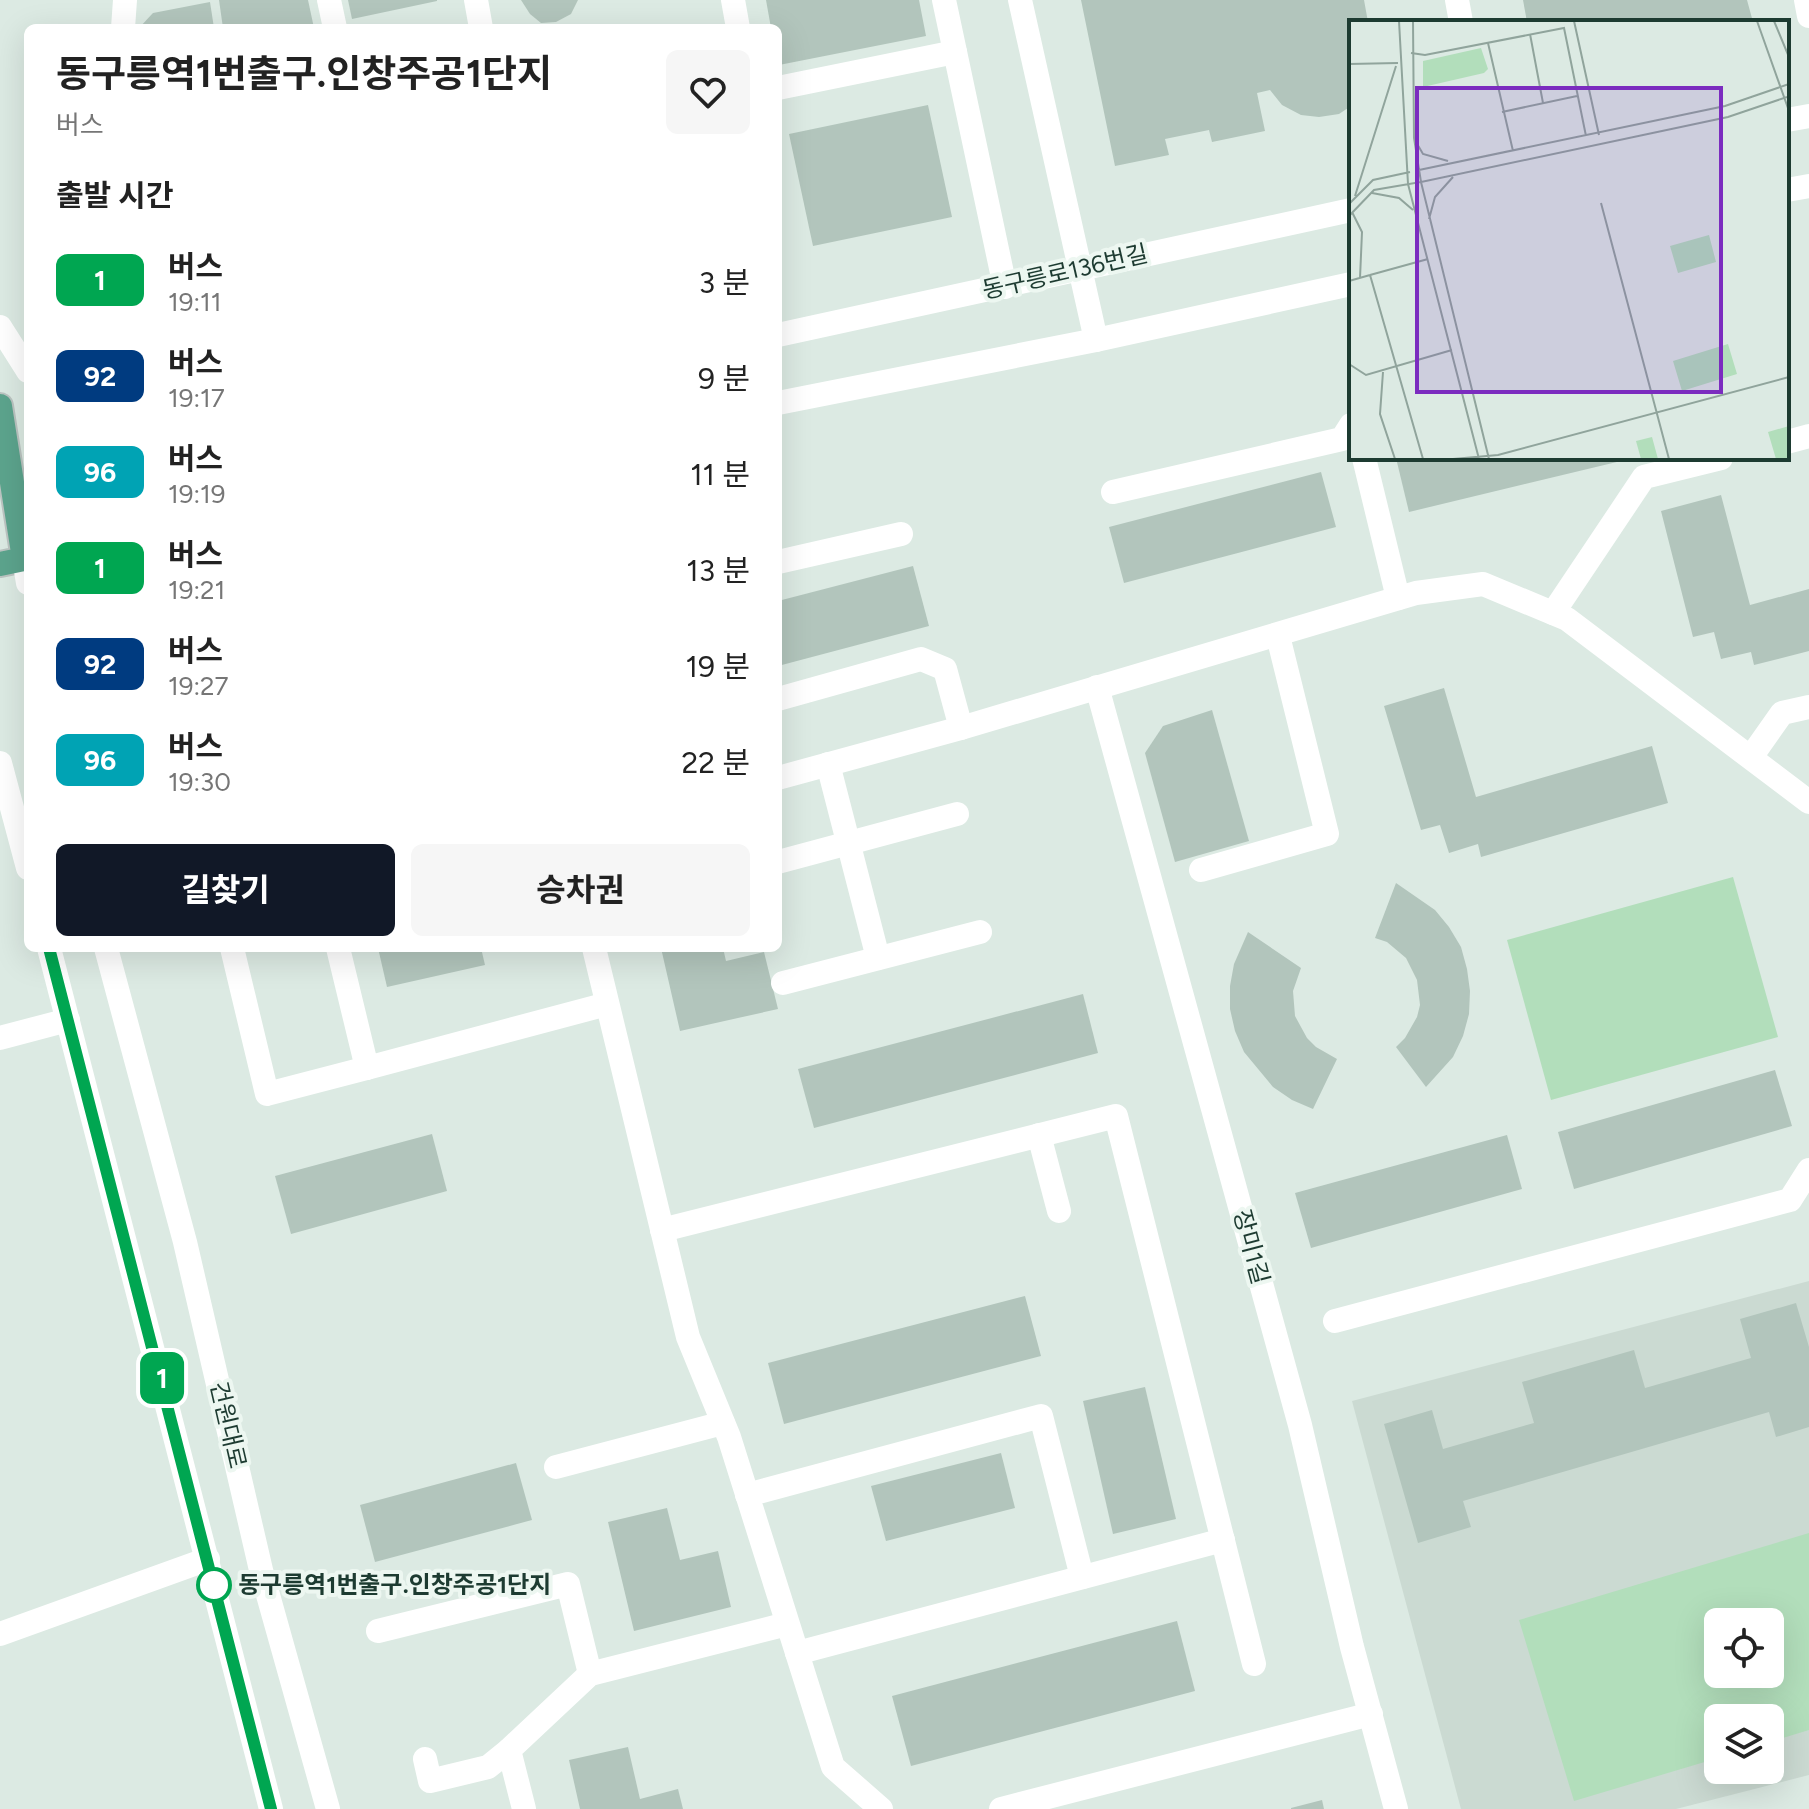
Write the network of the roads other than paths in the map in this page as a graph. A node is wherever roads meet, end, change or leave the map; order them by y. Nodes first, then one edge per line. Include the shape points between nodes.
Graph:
1 (125, 0) edge
2 (329, 0) edge
3 (476, 0) edge
4 (733, 0) edge
5 (944, 0) edge
6 (1020, 0) edge
7 (1457, 0) edge
8 (1806, 0) edge
9 (1809, 16) edge
10 (1461, 20) edge
11 (123, 24) edge
12 (334, 24) edge
13 (480, 24) edge
14 (737, 24) edge
15 (955, 52) junction
16 (782, 87) edge
17 (1809, 116) edge
18 (1789, 120) edge
19 (1809, 186) edge
20 (1789, 190) edge
21 (1349, 210) edge
22 (1079, 268) junction
23 (1349, 284) edge
24 (1005, 287) junction
25 (0, 327) edge
26 (782, 334) edge
27 (1096, 340) junction
28 (24, 365) edge
29 (782, 402) edge
30 (0, 406) edge
31 (1349, 430) edge
32 (1809, 436) edge
33 (1789, 441) edge
34 (1364, 460) edge
35 (1705, 460) edge
36 (1642, 468) edge
37 (14, 489) edge
38 (1113, 492) dead end
39 (901, 534) dead end
40 (782, 561) edge
41 (20, 566) edge
42 (1398, 598) junction
43 (1553, 613) junction
44 (1278, 636) junction
45 (1097, 687) junction
46 (782, 698) edge
47 (1809, 707) edge
48 (961, 728) junction
49 (1751, 757) junction
50 (0, 763) edge
51 (828, 764) junction
52 (782, 777) edge
53 (1809, 802) edge
54 (957, 814) dead end
55 (848, 843) junction
56 (24, 853) edge
57 (782, 861) edge
58 (1201, 870) dead end
59 (980, 932) dead end
60 (50, 952) edge
61 (107, 952) edge
62 (233, 952) edge
63 (339, 952) edge
64 (595, 952) edge
65 (878, 958) junction
66 (783, 983) dead end
67 (607, 1004) junction
68 (68, 1020) junction
69 (0, 1038) edge
70 (367, 1068) junction
71 (1039, 1135) junction
72 (1809, 1170) edge
73 (1059, 1211) dead end
74 (662, 1230) junction
75 (1335, 1321) dead end
76 (723, 1423) junction
77 (556, 1467) dead end
78 (747, 1495) junction
79 (1223, 1540) junction
80 (208, 1559) junction
81 (1082, 1577) junction
82 (787, 1624) junction
83 (378, 1631) dead end
84 (0, 1634) edge
85 (797, 1653) junction
86 (1254, 1664) dead end
87 (590, 1674) junction
88 (1371, 1714) junction
89 (509, 1750) junction
90 (425, 1759) dead end
91 (271, 1809) edge
92 (328, 1809) edge
93 (524, 1809) edge
94 (881, 1809) edge
95 (1001, 1809) edge
96 (1396, 1809) edge

1 - 11 street
2 - 12 street
3 - 13 street
4 - 14 street
5 - 15 street
6 - 22 street
7 - 10 street
8 - 9 street
15 - 16 street
15 - 24 street
17 - 18 street
19 - 20 street
21 - 22 street, 동구릉로136번길
22 - 24 street, 동구릉로136번길
22 - 27 street
23 - 27 street
24 - 26 street, 동구릉로136번길
25 - 28 street
27 - 29 street
30 - 37 main road
31 - 38 street via 1342,439
32 - 33 street
34 - 42 street
35 - 36 street
36 - 43 street
37 - 41 main road
39 - 40 street
42 - 43 street via 1483,584
42 - 44 street
43 - 49 street
44 - 45 street
44 - 58 street via 1327,834
45 - 48 street
45 - 88 street, 장미1길 via 1296,1410
46 - 48 street via 921,659 945,669
47 - 49 street via 1782,713
48 - 51 street
49 - 53 street
50 - 56 street
51 - 52 street
51 - 55 street
54 - 55 street
55 - 57 street
55 - 65 street
59 - 65 street
60 - 68 street
61 - 92 street, 건원대로 via 185,1242 261,1570
62 - 70 street via 267,1094
63 - 70 street
64 - 67 street
65 - 66 street
67 - 70 street
67 - 74 street
68 - 69 street
68 - 80 street
71 - 73 street
71 - 74 street
71 - 79 street via 1116,1116
72 - 75 street via 1790,1200
74 - 76 street via 688,1337
76 - 77 street
76 - 78 street
78 - 81 street via 1041,1416
78 - 82 street
79 - 81 street
79 - 86 street
80 - 84 street
80 - 91 street
81 - 85 street
82 - 85 street
82 - 87 street
83 - 87 street via 568,1584
85 - 94 street via 833,1767
87 - 89 street
88 - 95 street
88 - 96 street, 장미1길
89 - 90 street via 488,1767 430,1781
89 - 93 street

